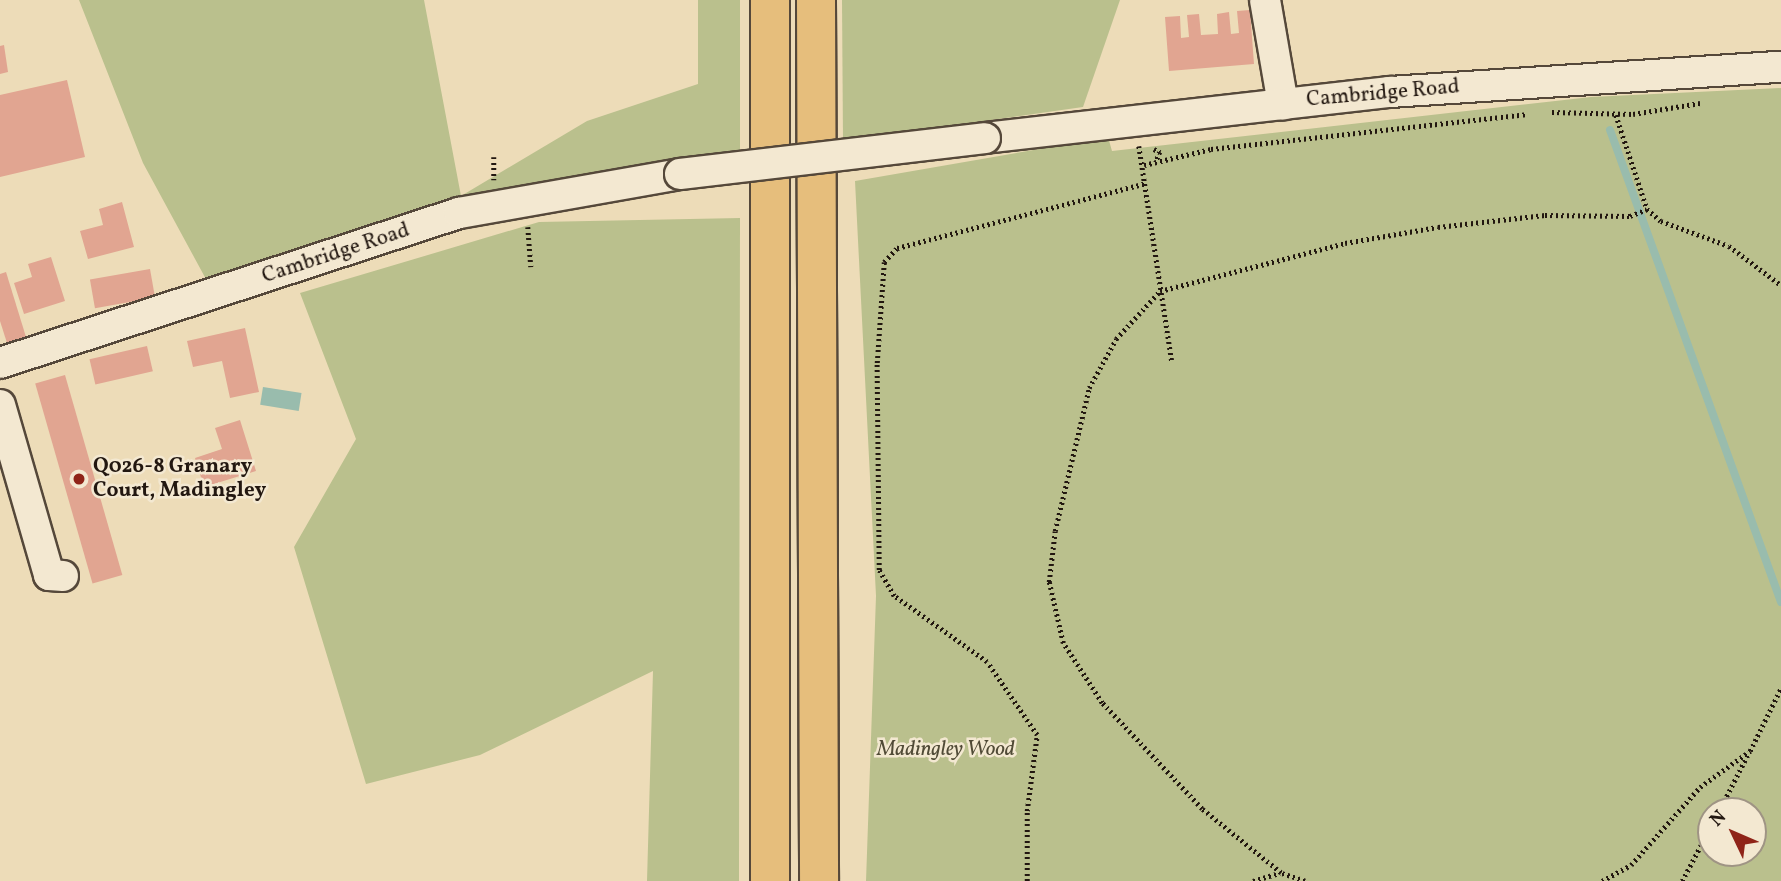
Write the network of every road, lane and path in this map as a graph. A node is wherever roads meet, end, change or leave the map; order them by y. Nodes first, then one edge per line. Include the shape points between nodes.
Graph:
1 (770, 0) edge
2 (816, 0) edge
3 (1265, 0) edge
4 (1781, 67) edge
5 (1708, 101) dead end
6 (1283, 104) junction
7 (1544, 112) dead end
8 (1532, 114) dead end
9 (1616, 115) junction
10 (1132, 121) junction
11 (1144, 165) junction
12 (1147, 183) junction
13 (525, 199) junction
14 (1647, 209) junction
15 (531, 267) dead end
16 (1781, 285) edge
17 (1160, 291) junction
18 (1172, 360) dead end
19 (0, 363) edge
20 (0, 405) edge
21 (63, 576) dead end
22 (1781, 688) edge
23 (1750, 751) junction
24 (1726, 797) edge
25 (1697, 853) edge
26 (1281, 873) junction
27 (771, 881) edge
28 (819, 881) edge
29 (1027, 881) edge
30 (1253, 881) edge
31 (1305, 881) edge
32 (1602, 881) edge
33 (1682, 881) edge

1 - 27 highway
2 - 28 highway
3 - 6 street
4 - 6 street, Cambridge Road via 1592,76
5 - 9 path
6 - 10 street, Cambridge Road
7 - 9 path
8 - 11 path via 1211,149
9 - 14 path
10 - 11 path
10 - 13 street, Cambridge Road, bridge via 680,174
11 - 12 path
12 - 17 path
12 - 29 path via 897,248 884,262 877,363 879,570 894,596 987,662 1037,735 1027,811
13 - 15 path
13 - 19 street, Cambridge Road via 459,214
14 - 16 path via 1661,220 1729,246
14 - 17 path via 1630,216 1545,215 1438,227 1345,243
17 - 18 path
17 - 26 path via 1116,339 1089,388 1055,531 1049,582 1063,643 1102,703 1202,809
20 - 21 street via 49,575
22 - 23 path
23 - 24 path
23 - 32 path via 1700,787 1632,865
25 - 33 path
26 - 30 path
26 - 31 path

